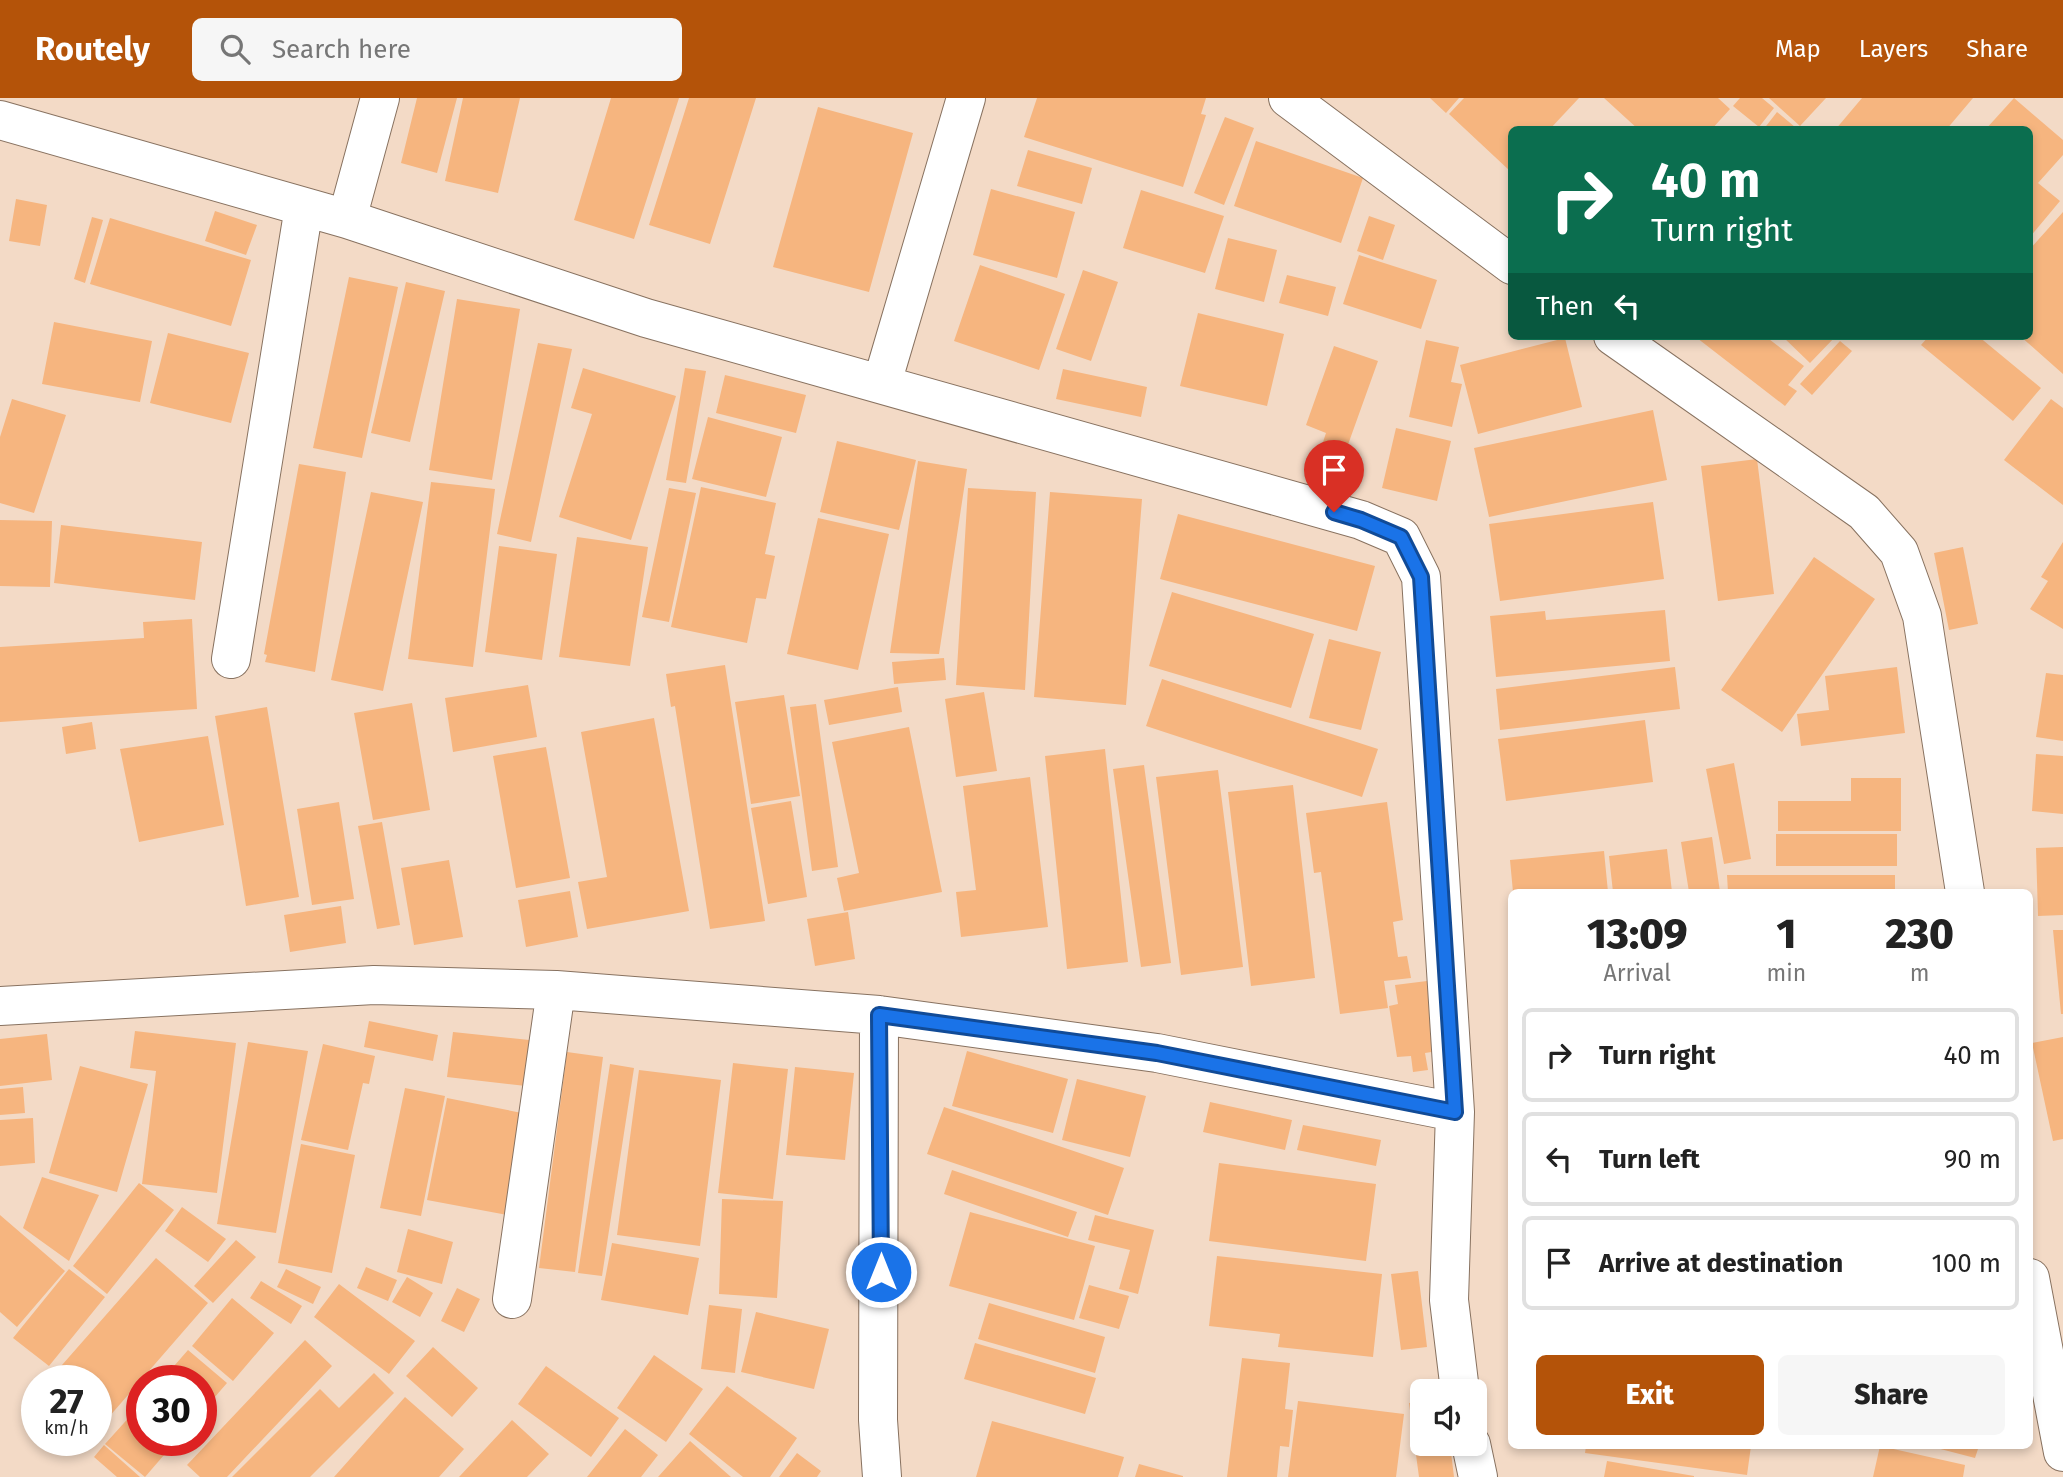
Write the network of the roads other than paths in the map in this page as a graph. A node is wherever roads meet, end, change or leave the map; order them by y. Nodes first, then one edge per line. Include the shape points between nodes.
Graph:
1 (380, 98) edge
2 (966, 98) edge
3 (1288, 98) edge
4 (0, 120) edge
5 (303, 207) junction
6 (347, 219) junction
7 (1508, 262) edge
8 (1620, 340) edge
9 (882, 383) junction
10 (231, 659) dead end
11 (1965, 889) edge
12 (556, 990) junction
13 (0, 1006) edge
14 (879, 1015) junction
15 (1455, 1112) junction
16 (2033, 1294) edge
17 (512, 1299) dead end
18 (1459, 1379) edge
19 (2063, 1452) edge
20 (1474, 1456) edge
21 (882, 1477) edge
22 (1478, 1477) edge

1 - 6 street
2 - 9 street
3 - 7 street
4 - 5 street
5 - 6 street
5 - 10 street
6 - 9 street via 646,318
8 - 11 street via 1864,512 1899,552 1922,616
9 - 15 street via 1361,520 1401,537 1421,577
12 - 13 street via 374,985
12 - 14 street
12 - 17 street
14 - 15 street via 1157,1053
14 - 21 street via 878,1420
15 - 18 street via 1449,1300
16 - 19 street
20 - 22 street

